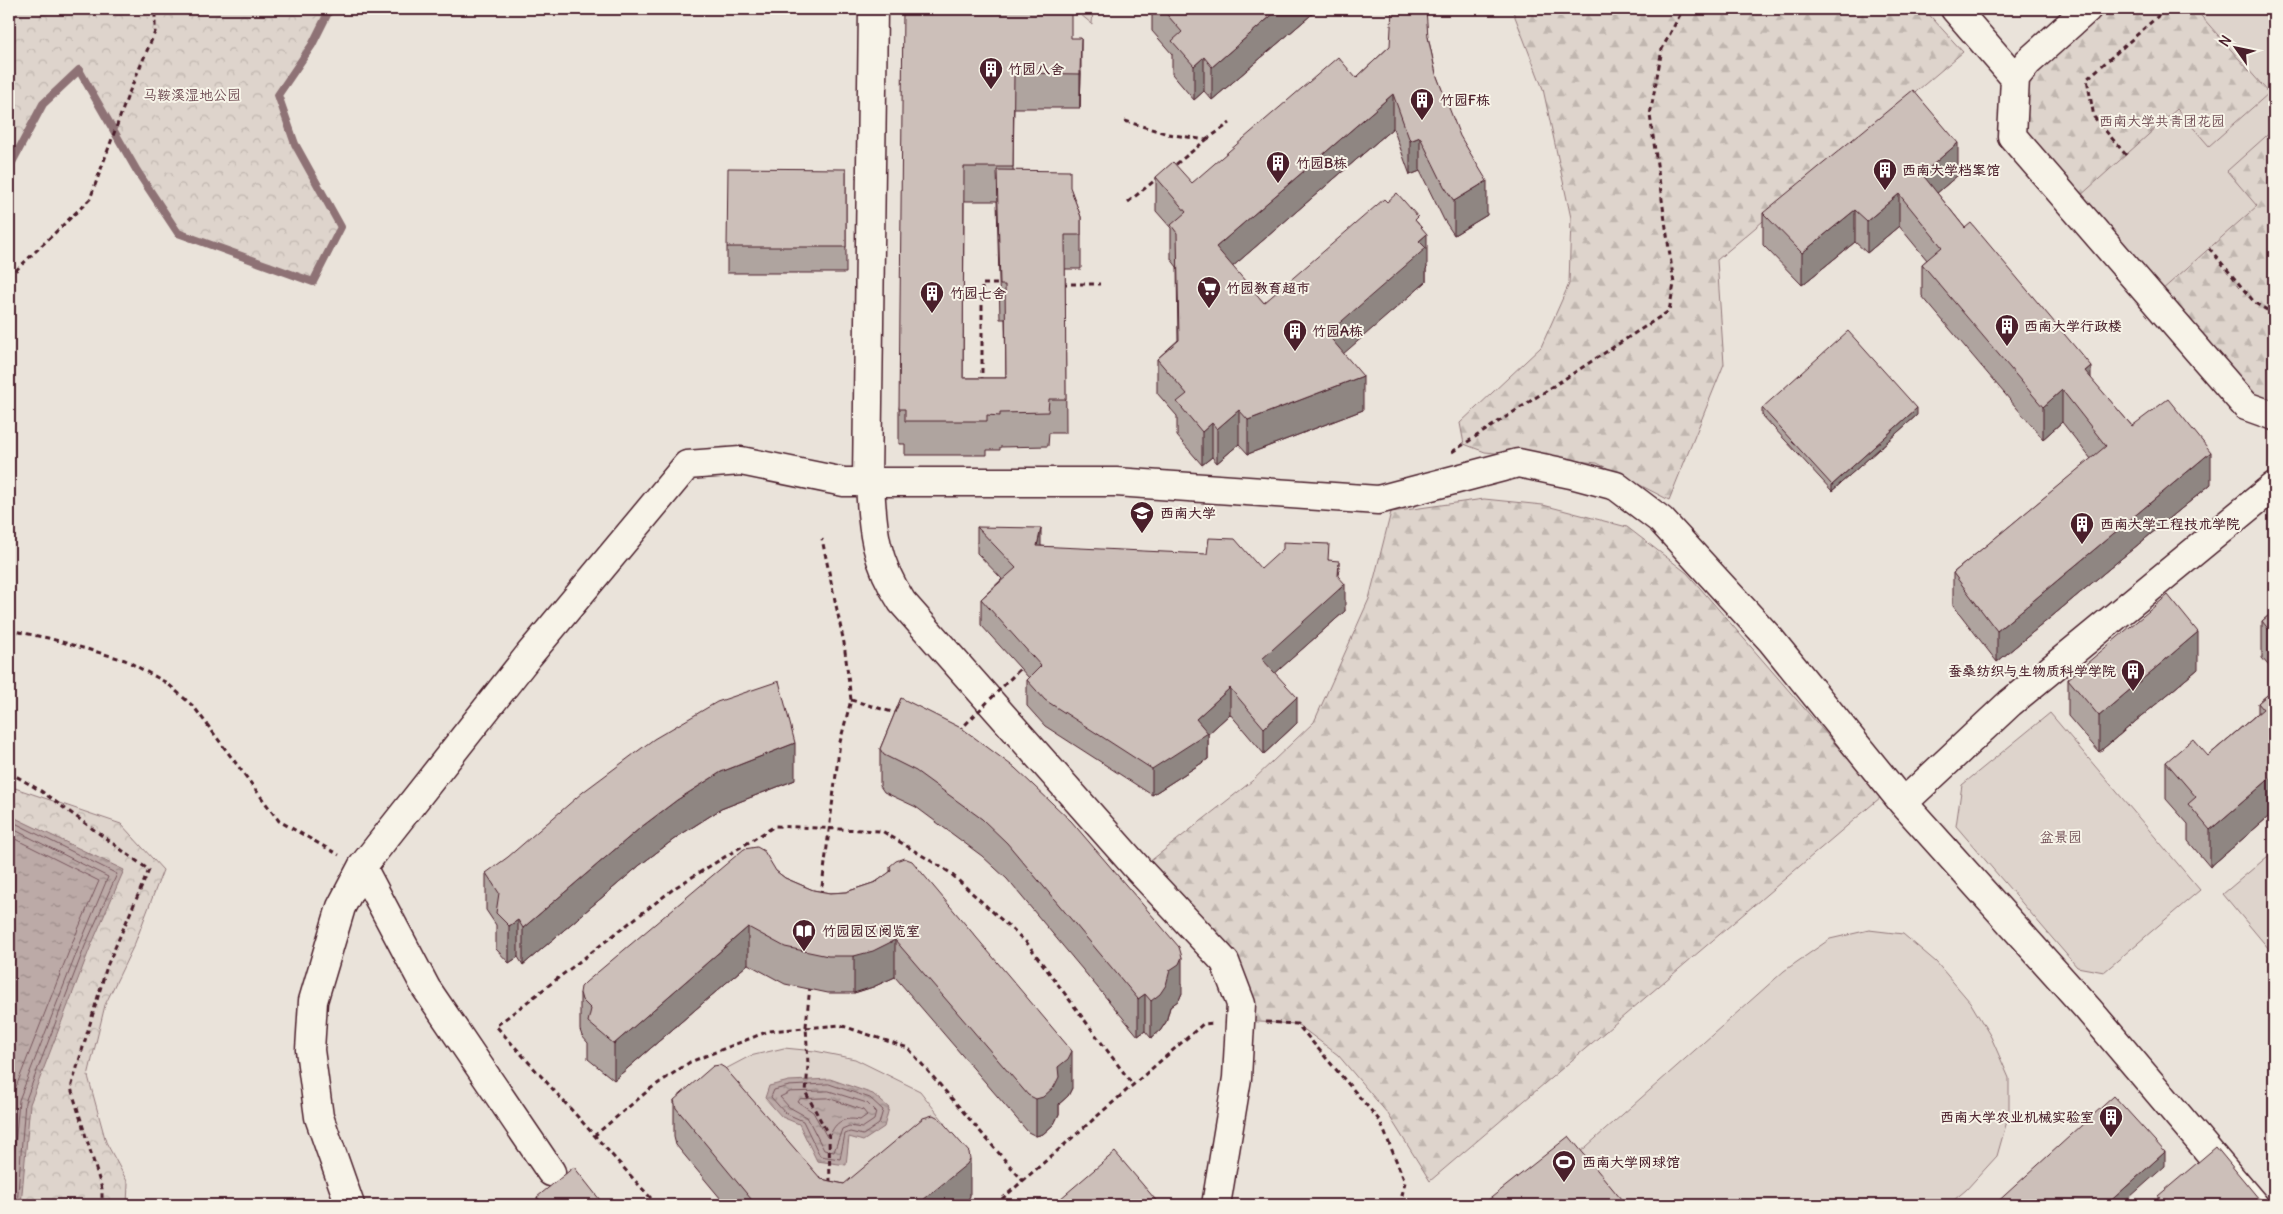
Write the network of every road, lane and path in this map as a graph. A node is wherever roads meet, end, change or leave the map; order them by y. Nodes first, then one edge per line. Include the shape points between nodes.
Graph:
1 (155, 9) edge
2 (873, 9) edge
3 (1684, 9) edge
4 (1955, 9) edge
5 (2087, 9) edge
6 (2166, 9) edge
7 (2015, 78) junction
8 (1125, 121) dead end
9 (1230, 123) dead end
10 (1206, 140) junction
11 (2126, 155) dead end
12 (1128, 202) dead end
13 (2209, 248) dead end
14 (9, 277) edge
15 (1011, 284) edge
16 (1060, 284) edge
17 (1100, 284) dead end
18 (2274, 314) edge
19 (982, 386) edge
20 (2274, 416) edge
21 (1448, 454) dead end
22 (869, 482) junction
23 (2274, 486) edge
24 (822, 539) dead end
25 (9, 630) edge
26 (1020, 669) dead end
27 (851, 700) junction
28 (905, 716) edge
29 (958, 732) edge
30 (9, 772) edge
31 (1903, 803) junction
32 (828, 827) junction
33 (370, 857) junction
34 (820, 903) edge
35 (811, 979) edge
36 (1240, 1021) junction
37 (1203, 1024) dead end
38 (806, 1026) junction
39 (1133, 1085) junction
40 (594, 1136) junction
41 (550, 1172) dead end
42 (1023, 1181) junction
43 (831, 1188) edge
44 (102, 1205) edge
45 (350, 1205) edge
46 (657, 1205) edge
47 (995, 1205) edge
48 (1216, 1205) edge
49 (1406, 1205) edge
50 (2254, 1205) edge

1 - 14 path via 155,32 90,199
2 - 22 lane
3 - 21 path via 1662,50 1650,115 1674,284 1669,311
4 - 7 lane
5 - 7 lane via 2028,62
6 - 11 path via 2088,79 2094,118
7 - 20 lane via 2012,136 2246,406
8 - 10 path via 1168,134
9 - 10 path
10 - 12 path
13 - 18 path via 2255,303
15 - 19 path via 982,284
16 - 17 path
22 - 31 lane via 1116,482 1378,500 1518,463 1616,486 1661,520 1771,640
22 - 33 lane via 844,482 741,462 687,465 529,656
22 - 36 lane via 874,541 887,577 902,602 1139,870 1225,962 1242,1004
23 - 31 lane via 2010,703
24 - 27 path via 844,644
25 - 33 path via 125,660 167,683 194,707 278,821
26 - 29 path, bridge
27 - 28 path
27 - 32 path via 840,742
30 - 44 path via 41,791 149,870 107,966 72,1088 102,1189
31 - 50 lane via 2088,1009
32 - 34 path
32 - 39 path via 882,831 949,872 1027,943
32 - 40 path via 775,826 676,887 496,1026
33 - 41 lane via 426,988
33 - 45 lane via 341,906 313,1001 310,1050 319,1117
35 - 38 path
36 - 48 lane via 1237,1078
36 - 49 path via 1297,1024 1380,1122 1405,1182 1401,1200
37 - 39 path
38 - 40 path via 769,1031 690,1062 650,1089
38 - 42 path via 840,1025 908,1048
38 - 43 path via 806,1093 829,1136
39 - 42 path
40 - 46 path
42 - 47 path

